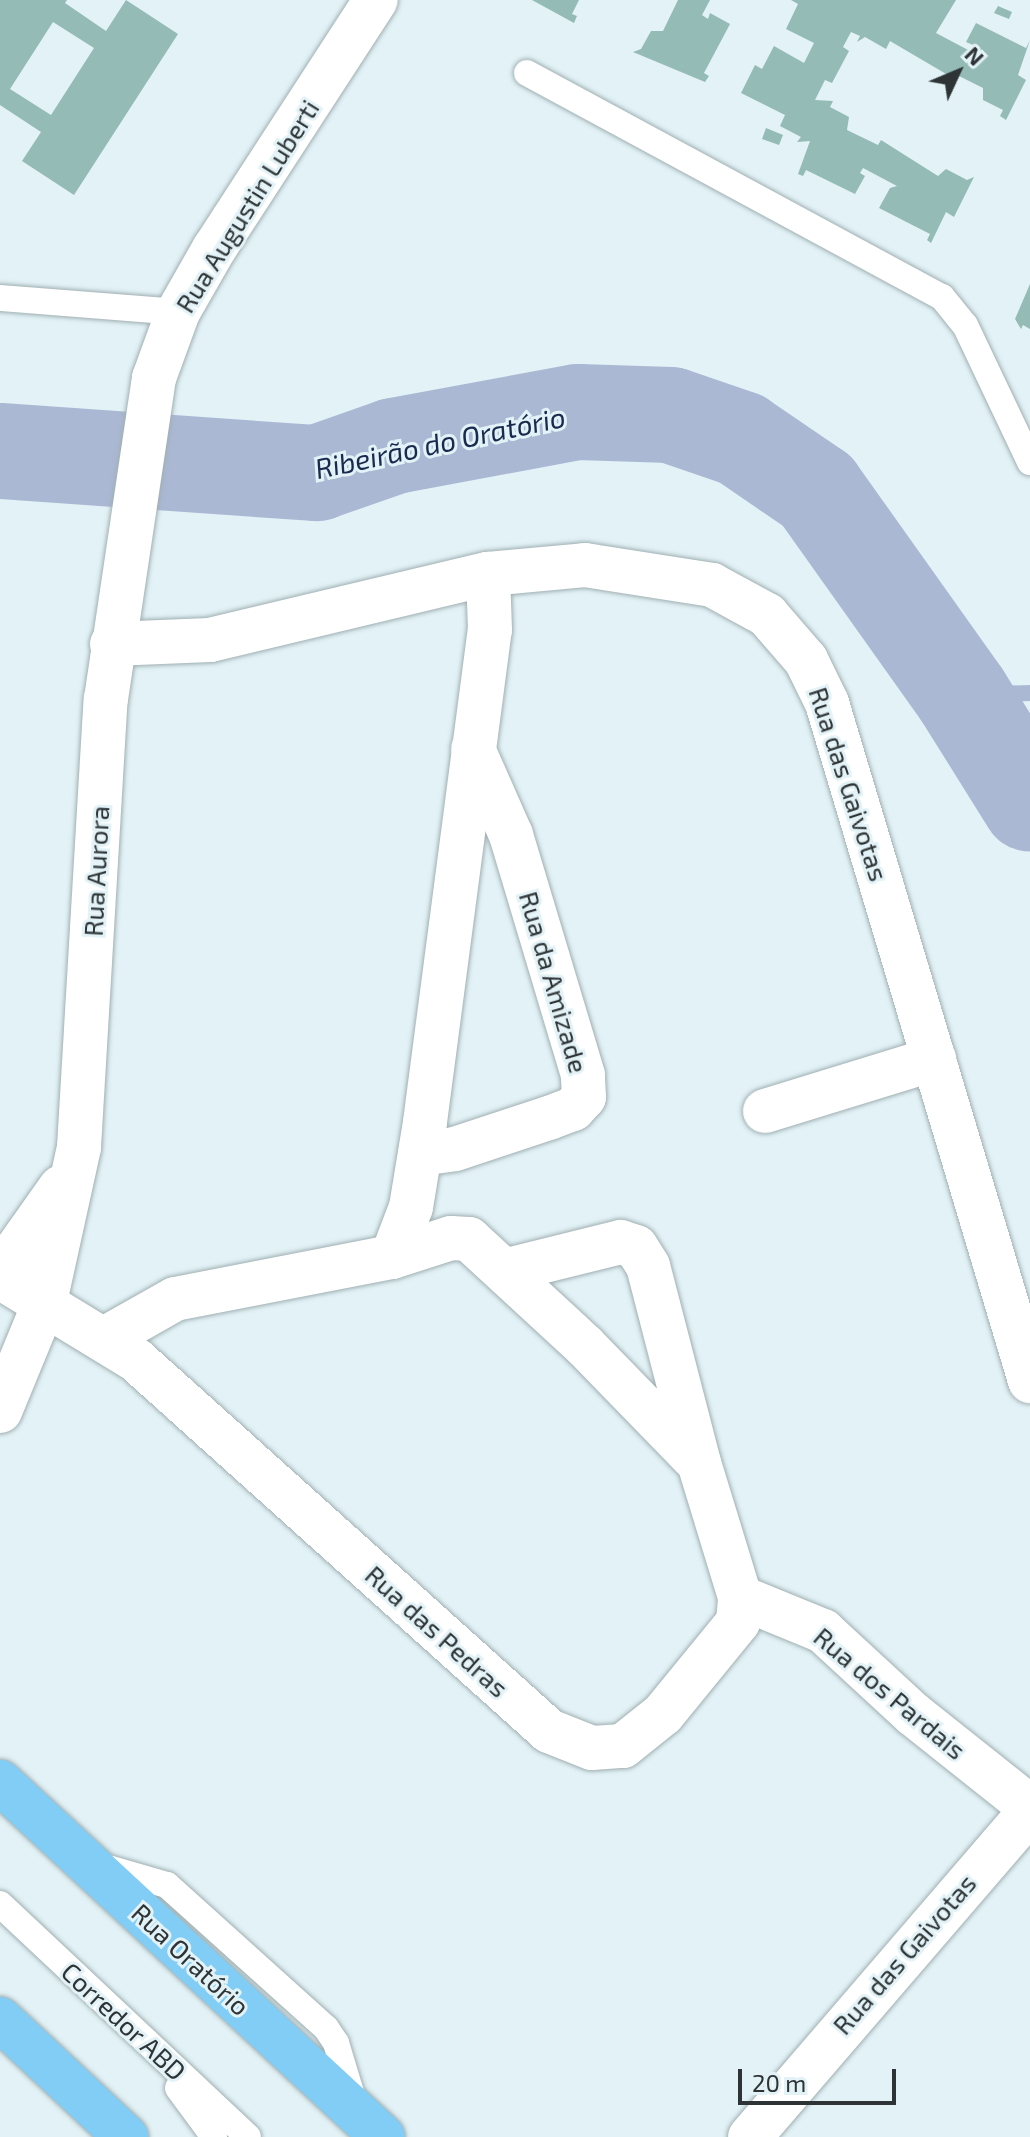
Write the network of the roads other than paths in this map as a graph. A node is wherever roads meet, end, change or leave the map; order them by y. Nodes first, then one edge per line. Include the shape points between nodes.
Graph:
1 (376, 0) edge
2 (527, 73) dead end
3 (0, 298) edge
4 (178, 312) junction
5 (1030, 462) edge
6 (122, 566) joint
7 (488, 574) junction
8 (112, 644) junction
9 (473, 749) junction
10 (934, 1059) junction
11 (765, 1111) dead end
12 (420, 1154) junction
13 (69, 1175) junction
14 (392, 1257) junction
15 (508, 1270) junction
16 (0, 1275) edge
17 (45, 1302) junction
18 (106, 1338) junction
19 (1030, 1381) edge
20 (0, 1411) edge
21 (699, 1463) junction
22 (740, 1597) junction
23 (0, 1782) edge
24 (1030, 1809) edge
25 (0, 1904) edge
26 (0, 2019) edge
27 (143, 2040) junction
28 (370, 2125) edge
29 (126, 2137) edge
30 (214, 2137) edge
31 (248, 2137) edge
32 (750, 2137) edge

1 - 4 street, Rua Augustin Luberti
2 - 5 lane via 942,297 965,325
3 - 4 lane
4 - 6 street, Rua Augustin Luberti via 154,378
6 - 8 street, Rua Aurora
7 - 8 street, Rua das Gaivotas via 210,640
7 - 9 street via 490,630
7 - 10 street, Rua das Gaivotas via 585,565 712,585 767,615 806,660 827,703
8 - 13 street, Rua Aurora via 84,1109
9 - 12 street
9 - 12 street, Rua da Amizade via 511,835 583,1075 584,1097 573,1109 549,1118 455,1149
10 - 11 street
10 - 19 street, Rua das Gaivotas
12 - 14 street via 411,1207
13 - 16 street, Rua Aurora
13 - 17 street, Rua Aurora
14 - 15 street via 451,1238 469,1239
14 - 18 street via 175,1299
15 - 21 street
15 - 21 street via 621,1242 636,1247 648,1266
16 - 17 street, Rua das Pedras
17 - 18 street, Rua das Pedras
17 - 20 street, Rua Aurora
18 - 22 street, Rua das Pedras via 549,1731 592,1748 623,1746 643,1735 738,1622
21 - 22 street
22 - 24 street, Rua dos Pardais via 823,1631 913,1714
23 - 28 main road, Rua Oratório
24 - 32 street, Rua das Gaivotas
25 - 27 lane, Corredor ABD
26 - 29 main road
27 - 30 lane
27 - 31 lane, Corredor ABD

